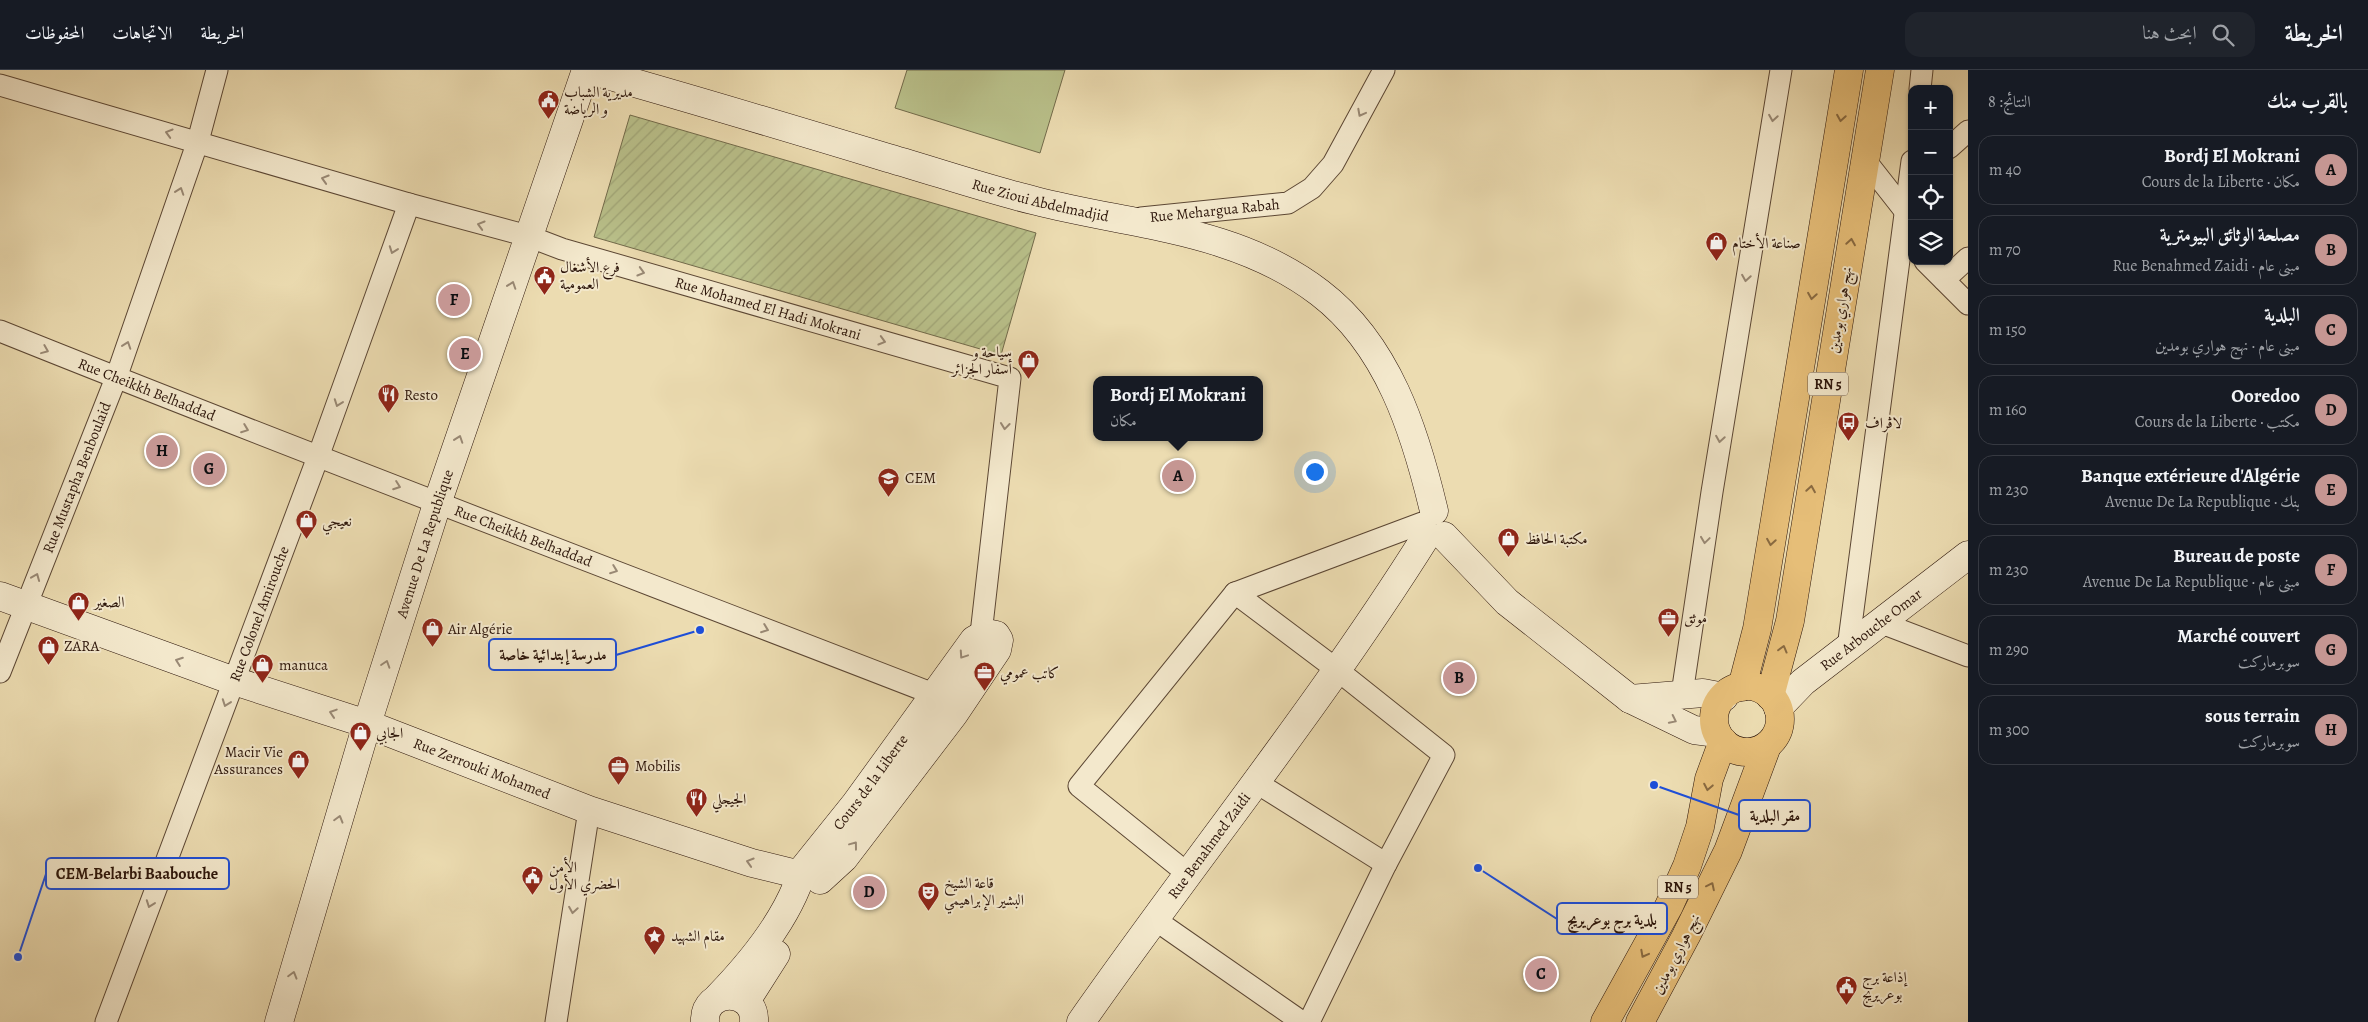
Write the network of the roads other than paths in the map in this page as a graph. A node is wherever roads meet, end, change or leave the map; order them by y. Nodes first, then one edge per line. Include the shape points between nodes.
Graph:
1 (217, 70) edge
2 (587, 70) edge
3 (1384, 70) edge
4 (1781, 70) edge
5 (1849, 70) edge
6 (1880, 70) edge
7 (1922, 70) edge
8 (0, 85) edge
9 (1920, 85) edge
10 (1968, 131) edge
11 (198, 141) junction
12 (1953, 144) edge
13 (1865, 160) junction
14 (1908, 199) edge
15 (409, 204) junction
16 (1124, 220) junction
17 (528, 236) junction
18 (1907, 243) edge
19 (1968, 258) edge
20 (1929, 265) edge
21 (1944, 280) junction
22 (1968, 304) edge
23 (0, 332) edge
24 (116, 378) junction
25 (318, 457) junction
26 (438, 501) junction
27 (1432, 526) junction
28 (1968, 555) edge
29 (1235, 593) junction
30 (0, 596) edge
31 (25, 605) junction
32 (1879, 622) junction
33 (981, 634) joint
34 (1848, 648) junction
35 (1968, 656) edge
36 (1336, 669) junction
37 (0, 672) edge
38 (234, 680) junction
39 (1733, 692) junction
40 (1682, 694) junction
41 (1630, 699) junction
42 (1774, 702) junction
43 (945, 704) junction
44 (367, 724) junction
45 (1720, 737) junction
46 (1767, 746) junction
47 (1257, 783) junction
48 (588, 810) junction
49 (1386, 864) junction
50 (1188, 874) junction
51 (806, 880) junction
52 (1154, 919) junction
53 (718, 997) junction
54 (755, 1014) edge
55 (106, 1022) edge
56 (279, 1022) edge
57 (556, 1022) edge
58 (705, 1022) edge
59 (1082, 1022) edge
60 (1302, 1022) edge
61 (1309, 1022) edge
62 (1605, 1022) edge
63 (1640, 1022) edge

1 - 11 street, Rue Mustapha Benboulaid
2 - 16 main road, Rue Zioui Abdelmadjid via 1035,201
2 - 17 main road, Avenue De La Republique
3 -> 16 street, Rue Mehargua Rabah via 1333,164 1312,188 1288,203
4 -> 40 street via 1713,482
5 -> 39 main road, نهج هواري بومدين / RN 5 via 1757,629
6 - 13 main road, نهج هواري بومدين / RN 5
7 - 9 street
11 -> 8 street, Rue Mohamed El Hadi Mokrani
10 - 12 street
15 -> 11 street, Rue Mohamed El Hadi Mokrani
24 -> 11 street, Rue Mustapha Benboulaid
13 - 14 street
42 -> 13 main road, نهج هواري بومدين / RN 5 via 1790,622
14 - 18 street
17 -> 15 street, Rue Mohamed El Hadi Mokrani
15 -> 25 street, Rue Colonel Amirouche
16 - 27 main road, Rue Zioui Abdelmadjid via 1221,241 1258,256 1321,294 1366,339 1381,363 1414,436
26 -> 17 main road, Avenue De La Republique
17 -> 33 street, Rue Mohamed El Hadi Mokrani via 562,249 1010,378
18 - 34 street
19 - 21 street
20 - 21 street
21 - 22 street
23 -> 24 street, Rue Cheikkh Belhaddad
24 -> 25 street, Rue Cheikkh Belhaddad
31 -> 24 street, Rue Mustapha Benboulaid
25 -> 26 street, Rue Cheikkh Belhaddad
25 - 38 street, Rue Colonel Amirouche
26 -> 43 street, Rue Cheikkh Belhaddad
44 -> 26 main road, Avenue De La Republique
27 - 29 street
27 - 36 main road, Rue Benahmed Zaidi
27 - 41 main road via 1507,602
28 - 32 main road, Rue Arbouche Omar
29 - 36 street
29 - 50 street via 1079,786
30 - 31 main road, Rue Zerrouki Mohamed
31 - 37 street, Rue Mustapha Benboulaid
38 -> 31 main road, Rue Zerrouki Mohamed
32 - 34 main road, Rue Arbouche Omar
32 - 35 street
33 - 43 main road, Cours de la Liberte via 996,635 997,650
34 - 42 main road, Rue Arbouche Omar
36 - 47 main road, Rue Benahmed Zaidi
36 - 49 street via 1444,755
44 -> 38 main road, Rue Zerrouki Mohamed
38 -> 55 street, Rue Colonel Amirouche
39 - 40 main road
39 - 42 main road via 1752,687
39 - 45 main road via 1715,714
40 - 41 main road
41 -> 45 main road via 1694,730
42 - 46 main road via 1780,724
43 - 51 main road, Cours de la Liberte via 844,858
44 - 48 main road, Rue Zerrouki Mohamed
56 -> 44 main road, Avenue De La Republique
45 - 46 main road via 1739,751 1749,752
45 -> 62 main road, نهج هواري بومدين / RN 5 via 1700,827 1687,866 1669,906
63 -> 46 main road, نهج هواري بومدين / RN 5 via 1728,851
47 - 49 street
47 - 50 main road, Rue Benahmed Zaidi
51 -> 48 main road, Rue Zerrouki Mohamed
48 -> 57 street
49 - 61 street
50 - 52 main road, Rue Benahmed Zaidi
51 - 53 main road, Cours de la Liberte via 770,935
51 - 54 main road, Cours de la Liberte
52 - 59 main road, Rue Benahmed Zaidi
52 - 60 street
53 - 54 main road via 734,995
53 - 58 main road, Cours de la Liberte via 707,1009

